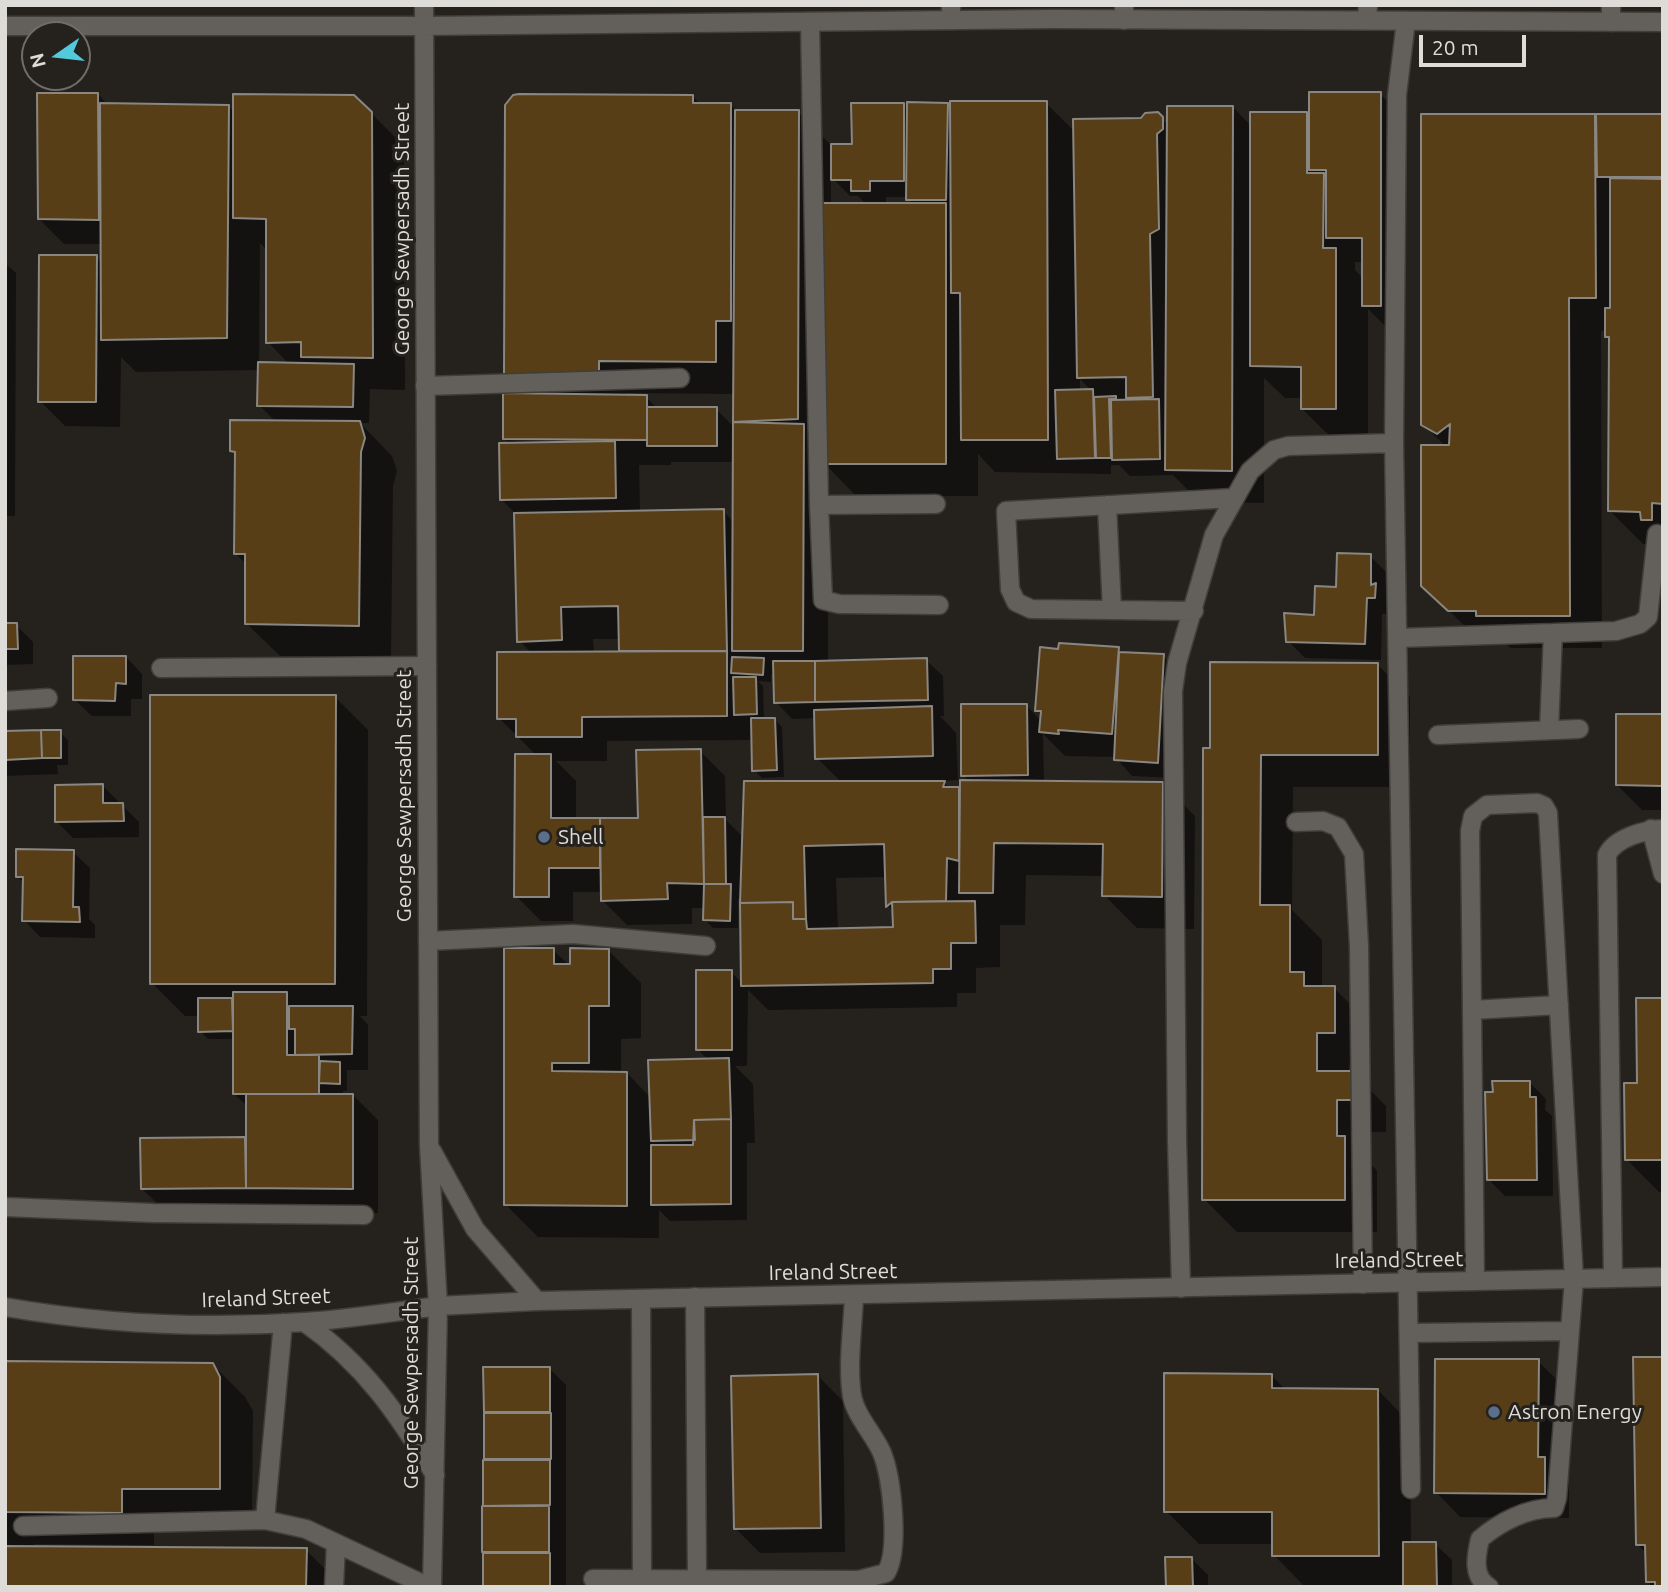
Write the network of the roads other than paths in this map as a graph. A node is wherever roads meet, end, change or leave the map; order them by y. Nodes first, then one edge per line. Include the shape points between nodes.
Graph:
1 (424, 5) edge
2 (1124, 12) edge
3 (951, 13) edge
4 (1368, 13) edge
5 (1611, 13) edge
6 (1406, 21) junction
7 (810, 22) junction
8 (1663, 22) edge
9 (5, 26) edge
10 (424, 26) junction
11 (680, 378) dead end
12 (425, 386) junction
13 (1394, 443) junction
14 (1233, 498) junction
15 (820, 505) junction
16 (936, 505) dead end
17 (1107, 505) junction
18 (1657, 534) dead end
19 (939, 605) dead end
20 (1112, 610) junction
21 (1194, 611) junction
22 (1553, 633) junction
23 (1397, 638) junction
24 (427, 666) junction
25 (161, 668) dead end
26 (48, 698) dead end
27 (5, 701) edge
28 (1580, 729) dead end
29 (1549, 730) junction
30 (1438, 734) dead end
31 (1296, 822) dead end
32 (1657, 829) edge
33 (1663, 874) edge
34 (428, 941) junction
35 (706, 946) dead end
36 (1559, 1005) junction
37 (1472, 1010) junction
38 (429, 1145) junction
39 (5, 1207) edge
40 (364, 1215) dead end
41 (1663, 1277) edge
42 (1612, 1278) junction
43 (1574, 1279) junction
44 (1475, 1281) junction
45 (1410, 1282) junction
46 (1363, 1283) junction
47 (1181, 1288) junction
48 (854, 1295) junction
49 (695, 1297) junction
50 (641, 1299) junction
51 (537, 1301) junction
52 (5, 1307) edge
53 (438, 1307) junction
54 (283, 1322) junction
55 (304, 1322) junction
56 (1570, 1331) junction
57 (1410, 1333) junction
58 (435, 1475) junction
59 (1411, 1489) dead end
60 (265, 1520) junction
61 (23, 1526) dead end
62 (336, 1543) junction
63 (697, 1578) junction
64 (593, 1579) dead end
65 (642, 1579) junction
66 (334, 1587) edge
67 (430, 1587) edge
68 (1489, 1587) edge

1 - 10 street, George Sewpersadh Street
2 - 3 street
2 - 4 street
3 - 7 street
4 - 6 street
5 - 6 street
5 - 8 street
6 - 13 street via 1396,95
7 - 10 street
7 - 15 street
9 - 10 street
10 - 12 street, George Sewpersadh Street
11 - 12 street
12 - 24 street, George Sewpersadh Street
13 - 14 street via 1274,450 1250,471
13 - 23 street
14 - 17 street
14 - 21 street via 1214,535
15 - 16 street
15 - 19 street via 823,600
17 - 20 street
17 - 20 street via 1006,510 1010,589 1016,602 1031,609
18 - 22 street via 1648,617 1616,631
20 - 21 street
21 - 47 street via 1173,691
22 - 23 street
22 - 29 street
23 - 45 street
24 - 25 street
24 - 34 street, George Sewpersadh Street
26 - 27 street
28 - 29 street
29 - 30 street
31 - 46 street via 1323,821 1338,827 1354,854
32 - 33 street
32 - 42 street via 1617,843 1607,855
34 - 35 street via 573,934
34 - 38 street, George Sewpersadh Street
36 - 37 street
36 - 37 street via 1548,813 1537,803 1487,805 1473,816 1470,831
36 - 43 street
37 - 44 street
38 - 51 street via 475,1229
38 - 53 street, George Sewpersadh Street
39 - 40 street
41 - 42 street, Ireland Street
42 - 43 street, Ireland Street
43 - 44 street, Ireland Street
43 - 56 street
44 - 45 street, Ireland Street
45 - 46 street, Ireland Street
45 - 57 street
46 - 47 street, Ireland Street
47 - 48 street, Ireland Street
48 - 49 street, Ireland Street
48 - 63 street via 852,1398 883,1455 894,1543 892,1563 886,1573 859,1580
49 - 50 street, Ireland Street
49 - 63 street
50 - 51 street, Ireland Street
50 - 65 street
51 - 53 street, Ireland Street
52 - 54 street, Ireland Street via 80,1320
53 - 55 street, Ireland Street
53 - 58 street, George Sewpersadh Street
54 - 55 street, Ireland Street
54 - 60 street
55 - 58 street via 355,1364 388,1401
56 - 57 street
56 - 68 street via 1554,1508 1537,1508 1480,1539 1477,1570
57 - 59 street
58 - 67 street, George Sewpersadh Street
60 - 61 street
60 - 62 street
62 - 66 street
62 - 67 street
63 - 65 street
64 - 65 street

